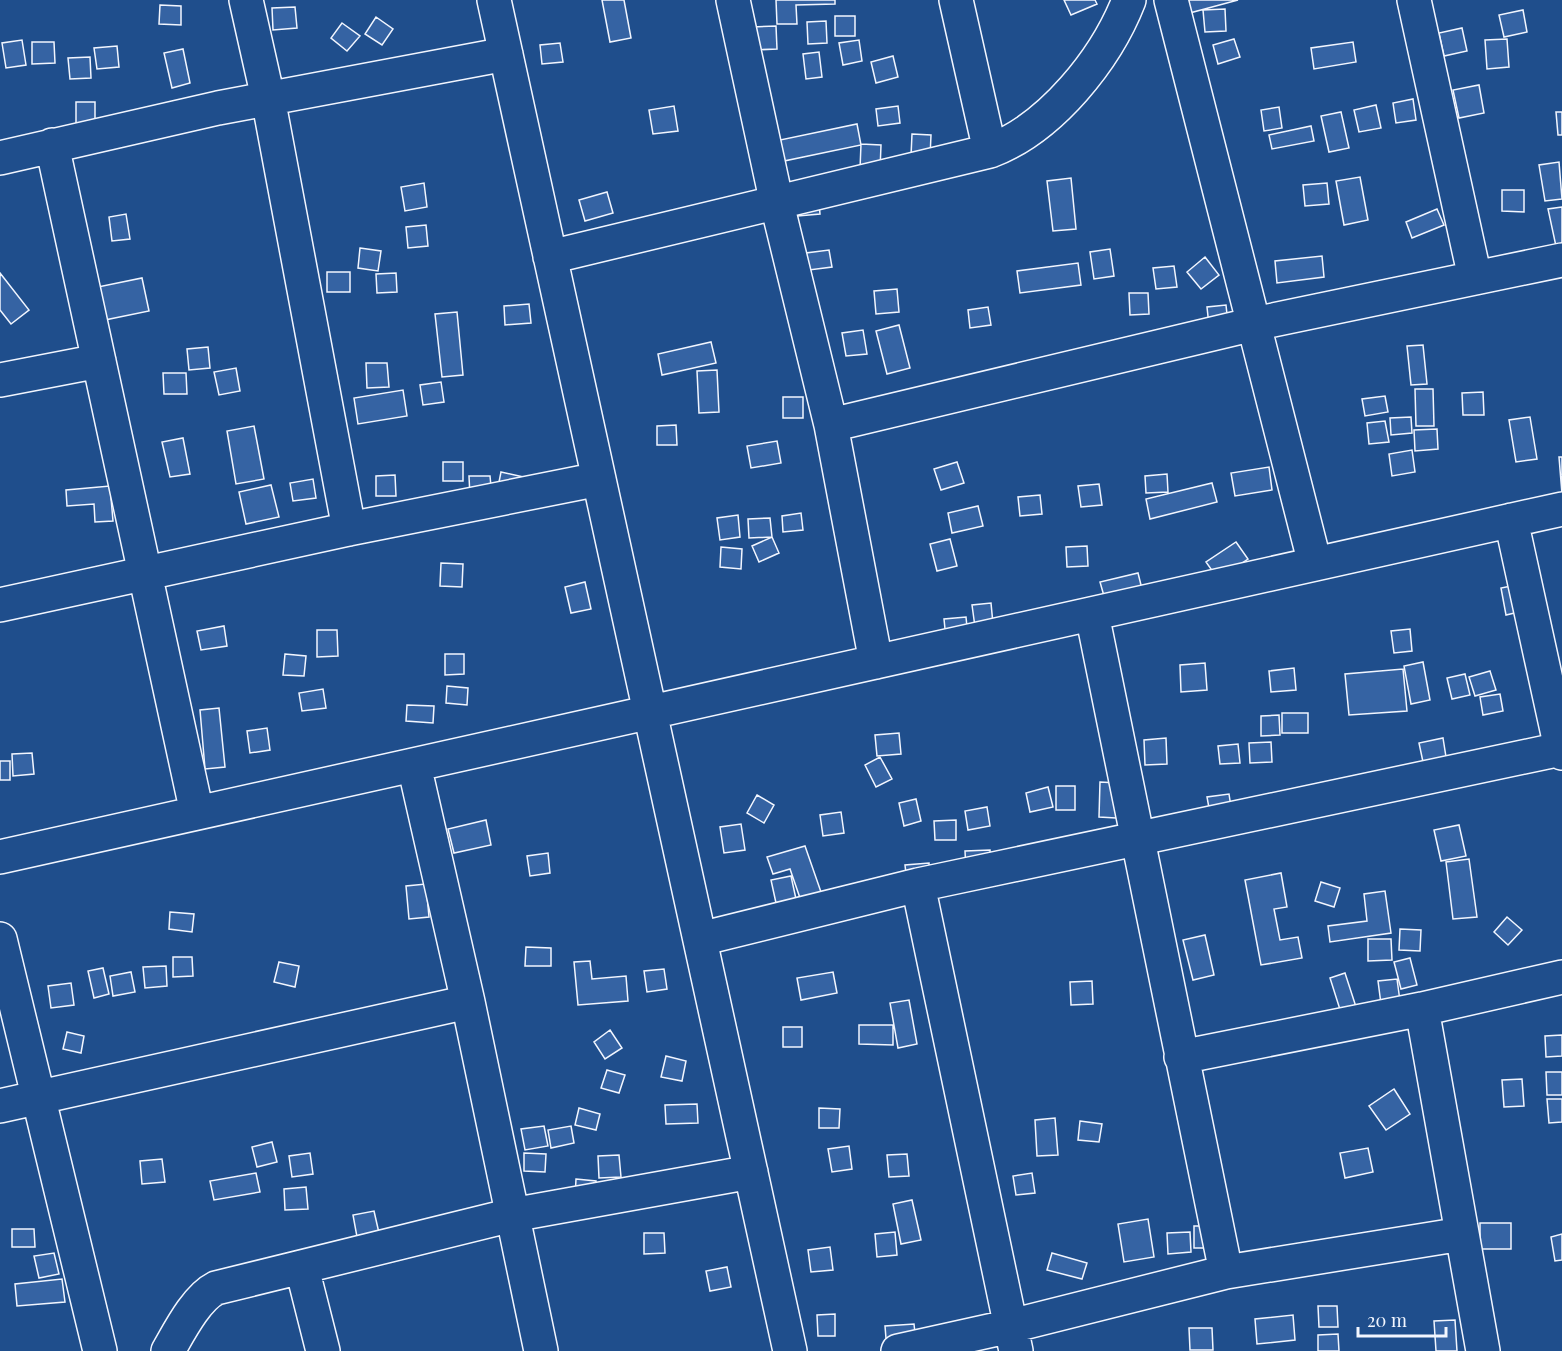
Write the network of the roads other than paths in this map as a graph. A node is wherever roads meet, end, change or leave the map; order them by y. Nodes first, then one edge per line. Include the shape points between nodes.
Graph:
1 (246, 0) edge
2 (494, 0) edge
3 (733, 0) edge
4 (956, 0) edge
5 (1129, 0) edge
6 (1171, 0) edge
7 (1414, 0) edge
8 (506, 54) junction
9 (268, 98) junction
10 (52, 145) junction
11 (990, 151) junction
12 (0, 158) edge
13 (777, 204) junction
14 (550, 257) junction
15 (1562, 260) edge
16 (1475, 278) junction
17 (1254, 324) junction
18 (99, 361) junction
19 (0, 380) edge
20 (831, 425) junction
21 (599, 479) junction
22 (1562, 509) edge
23 (1511, 520) junction
24 (349, 529) junction
25 (1316, 564) junction
26 (146, 574) junction
27 (0, 605) edge
28 (1092, 614) junction
29 (876, 662) junction
30 (650, 712) junction
31 (1562, 751) edge
32 (414, 765) junction
33 (197, 813) junction
34 (1139, 837) junction
35 (0, 857) edge
36 (918, 885) junction
37 (0, 939) edge
38 (700, 939) junction
39 (1562, 976) edge
40 (468, 1002) junction
41 (1422, 1009) junction
42 (1181, 1057) junction
43 (38, 1097) junction
44 (0, 1106) edge
45 (751, 1172) junction
46 (512, 1215) junction
47 (1462, 1234) junction
48 (302, 1268) junction
49 (1226, 1272) junction
50 (1014, 1338) edge
51 (100, 1351) edge
52 (168, 1351) edge
53 (323, 1351) edge
54 (542, 1351) edge
55 (790, 1351) edge
56 (898, 1351) edge
57 (1483, 1351) edge

1 - 9 street
2 - 8 street
3 - 13 street
4 - 11 street
5 - 11 street via 1107,45 1070,92 1023,135
6 - 17 street
7 - 16 street
8 - 9 street
8 - 14 street
9 - 10 street
9 - 24 street
10 - 12 street
10 - 18 street
11 - 13 street
13 - 14 street
13 - 20 street
14 - 21 street
15 - 16 street
16 - 17 street
17 - 20 street
17 - 25 street
18 - 19 street
18 - 26 street
20 - 29 street
21 - 24 street
21 - 30 street
22 - 23 street
23 - 25 street
23 - 31 street
24 - 26 street
25 - 28 street
26 - 27 street
26 - 33 street
28 - 29 street
28 - 34 street
29 - 30 street
30 - 32 street
30 - 38 street
31 - 34 street
32 - 33 street
32 - 40 street
33 - 35 street
34 - 36 street
34 - 42 street
36 - 38 street
36 - 50 street
37 - 43 street
38 - 45 street
39 - 41 street
40 - 43 street
40 - 46 street
41 - 42 street
41 - 47 street
42 - 49 street
43 - 44 street
43 - 51 street
45 - 46 street
45 - 55 street
46 - 48 street
46 - 54 street
47 - 49 street
47 - 57 street
48 - 52 street via 213,1290 200,1302
48 - 53 street
49 - 50 street
50 - 56 street

